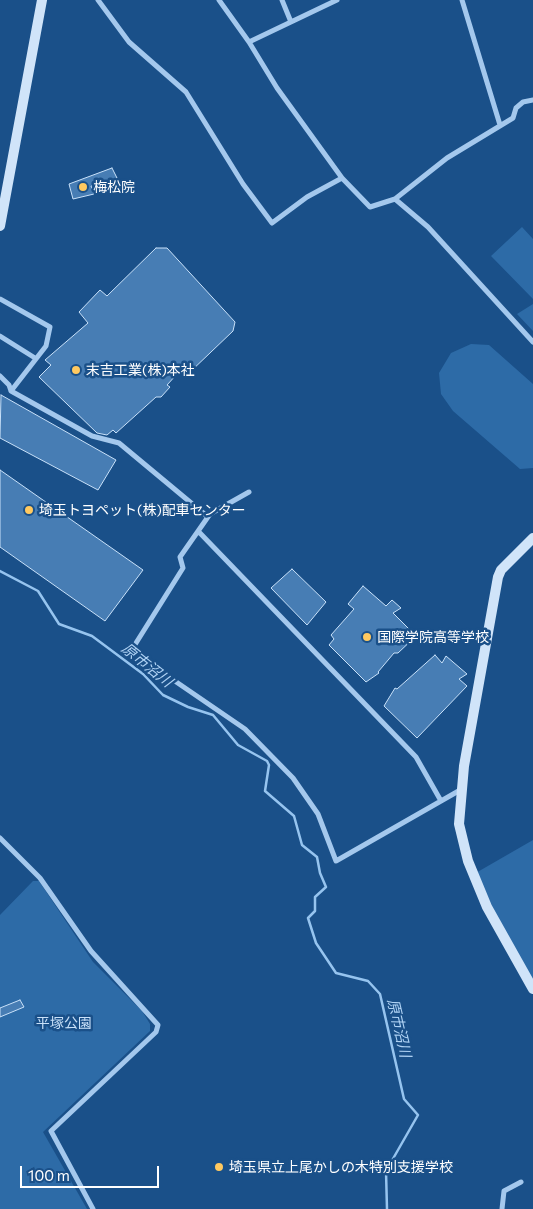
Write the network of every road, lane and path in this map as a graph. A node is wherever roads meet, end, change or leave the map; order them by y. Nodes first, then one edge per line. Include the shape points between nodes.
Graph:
1 (98, 0) edge
2 (219, 0) edge
3 (282, 0) edge
4 (337, 0) edge
5 (462, 0) edge
6 (39, 2) edge
7 (291, 22) junction
8 (249, 42) junction
9 (533, 100) edge
10 (500, 125) junction
11 (342, 178) junction
12 (396, 199) junction
13 (0, 226) edge
14 (0, 299) edge
15 (0, 336) edge
16 (533, 342) edge
17 (35, 358) junction
18 (0, 376) edge
19 (11, 391) junction
20 (249, 492) dead end
21 (208, 517) junction
22 (198, 531) junction
23 (533, 538) edge
24 (462, 788) junction
25 (441, 801) junction
26 (0, 838) edge
27 (533, 988) edge
28 (521, 1182) dead end
29 (93, 1209) edge
30 (502, 1209) edge

1 - 11 street via 129,42 186,92 243,184 272,223 307,197
2 - 8 street
3 - 7 street
4 - 7 street
5 - 10 street
6 - 13 street
7 - 8 street
8 - 11 street via 277,88
9 - 10 street via 522,102 513,118
10 - 12 street via 447,158
11 - 12 street via 370,208
12 - 16 street via 428,228
14 - 17 street via 50,327 46,346
15 - 17 street
17 - 19 street
18 - 19 street
19 - 21 street via 92,436 119,443
20 - 21 street
21 - 22 street
22 - 25 street via 416,757
22 - 25 street via 180,557 183,568 131,651 245,729 293,778 313,807 336,861
23 - 24 street via 498,577
24 - 25 street
24 - 27 street via 459,824 468,861 487,907
26 - 29 street via 40,878 91,951 158,1025 156,1032 50,1131
28 - 30 street via 504,1191

